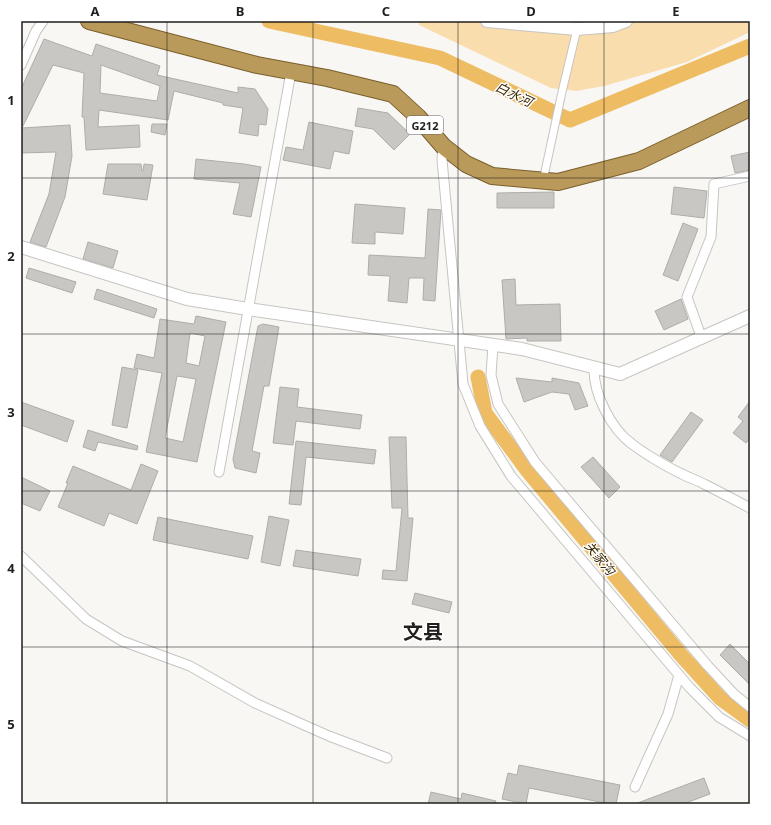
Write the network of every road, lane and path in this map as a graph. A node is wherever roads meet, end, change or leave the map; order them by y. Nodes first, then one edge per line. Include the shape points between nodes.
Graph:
1 (43, 21) edge
2 (89, 21) edge
3 (487, 21) edge
4 (626, 21) edge
5 (577, 29) junction
6 (21, 65) edge
7 (291, 72) junction
8 (750, 108) edge
9 (443, 146) junction
10 (544, 176) junction
11 (750, 176) edge
12 (21, 247) edge
13 (248, 309) junction
14 (750, 316) edge
15 (702, 339) junction
16 (458, 340) junction
17 (493, 345) junction
18 (594, 368) junction
19 (219, 472) dead end
20 (750, 508) edge
21 (21, 556) edge
22 (679, 675) junction
23 (750, 707) edge
24 (750, 736) edge
25 (387, 758) dead end
26 (635, 787) dead end

1 - 6 street
2 - 7 highway, G212
3 - 5 street
4 - 5 street via 613,26
5 - 10 street
7 - 9 highway, G212 via 393,94 418,117
7 - 13 street
8 - 10 highway, G212 via 639,161 558,182
9 - 10 highway, G212 via 466,164 492,176
9 - 16 street via 442,160
11 - 15 street via 714,184 712,237 687,297
12 - 13 street via 187,299
13 - 16 street
13 - 19 street
14 - 15 street
15 - 18 street via 620,374
16 - 17 street
16 - 22 street via 463,384 480,426 511,476
17 - 18 street via 522,349
17 - 23 street via 491,374 498,404 535,462 708,666
18 - 20 street via 593,378 598,395 612,421 631,443 681,474
21 - 25 street via 86,619 122,641 190,666 262,706
22 - 24 street via 719,717
22 - 26 street via 668,714

